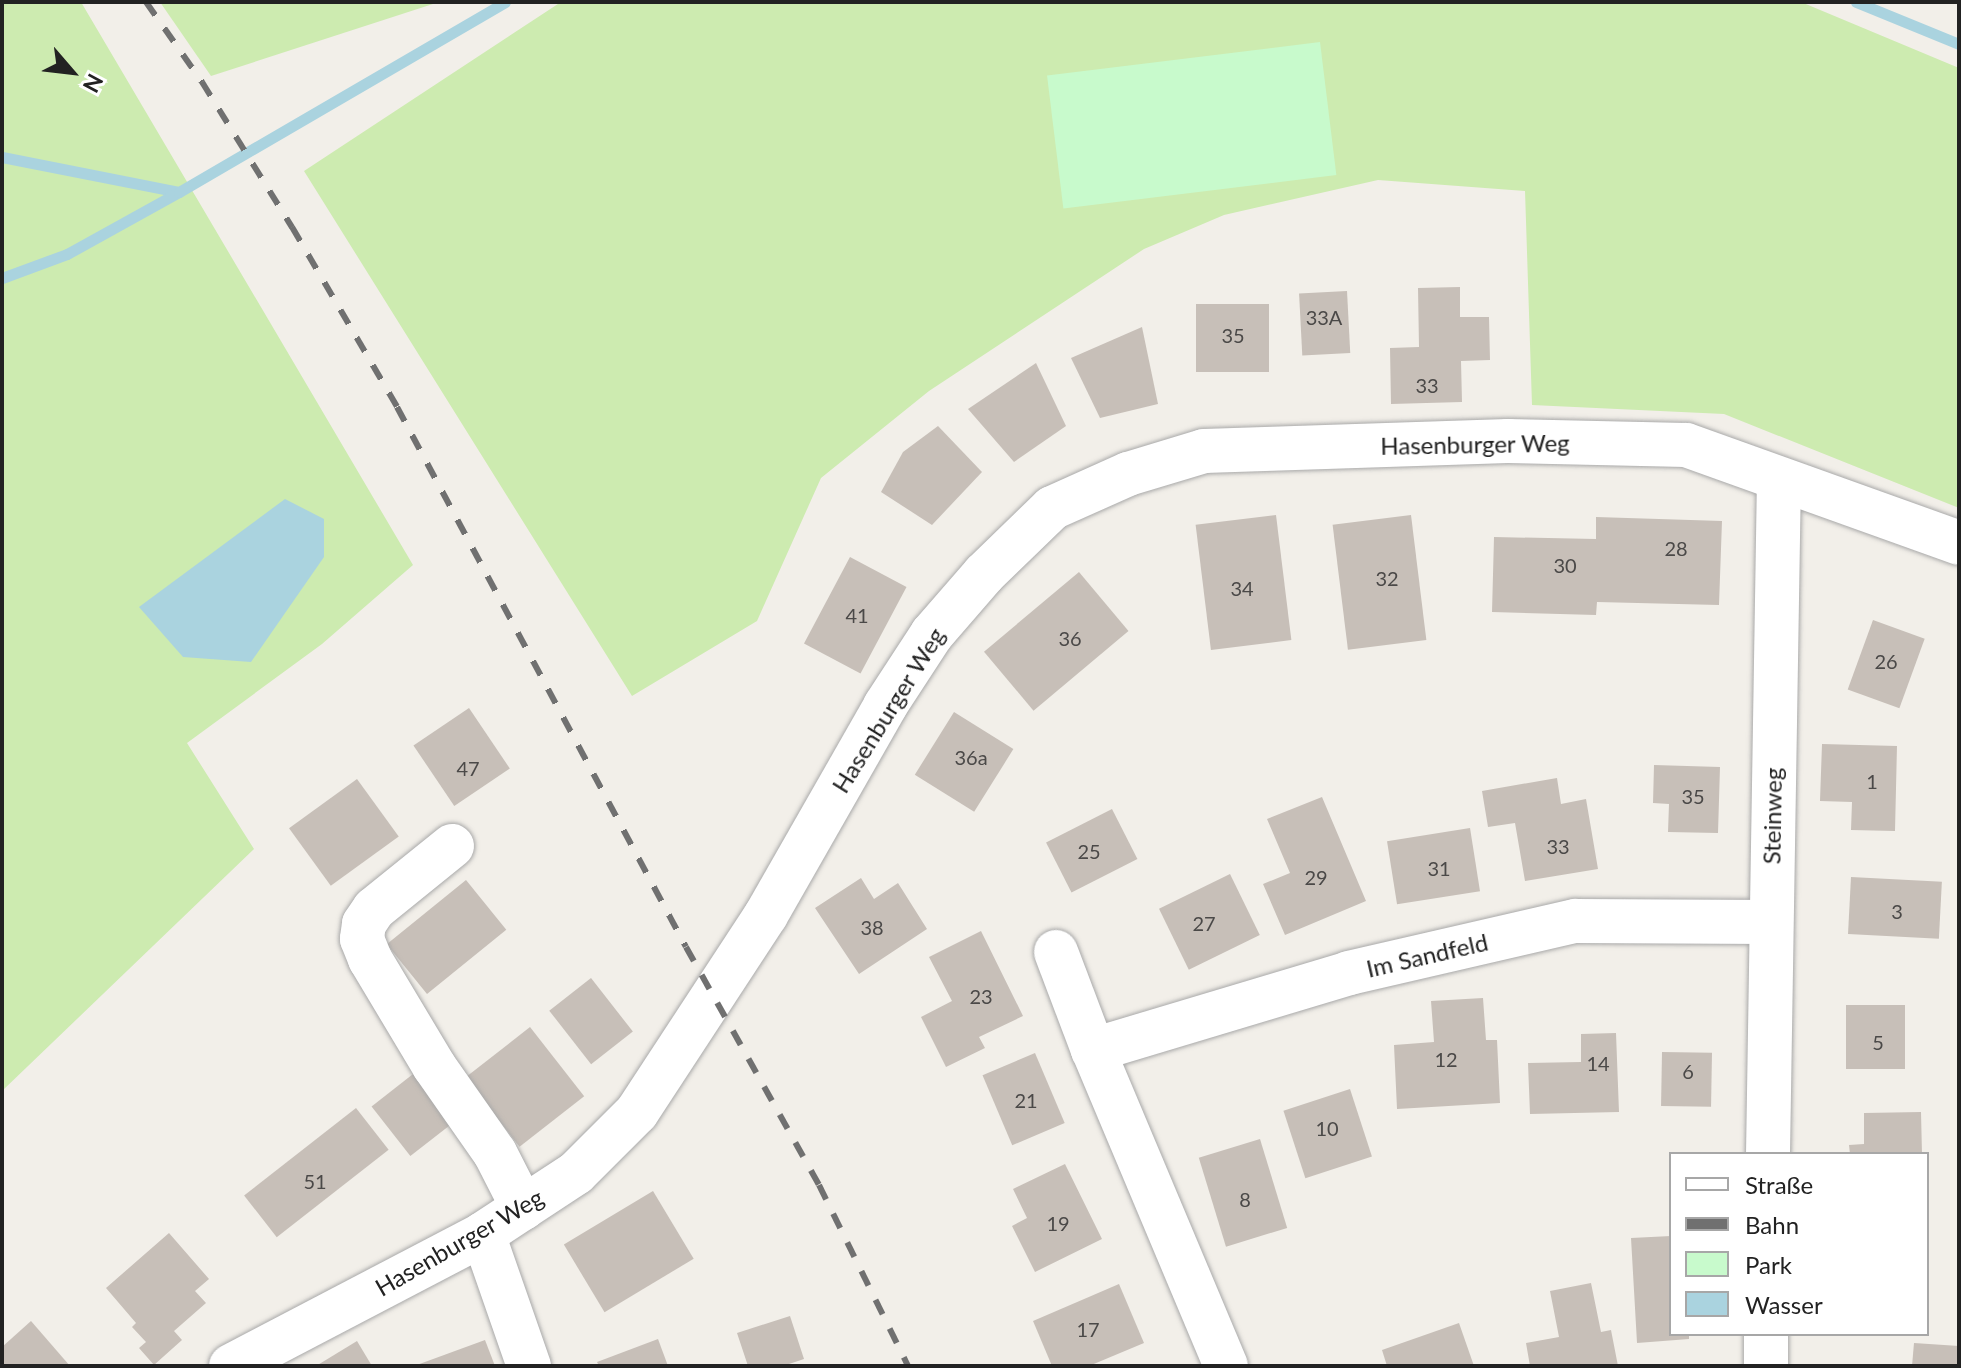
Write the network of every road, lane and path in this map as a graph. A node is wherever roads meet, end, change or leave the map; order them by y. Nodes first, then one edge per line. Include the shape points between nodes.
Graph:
1 (1779, 479) junction
2 (1959, 543) edge
3 (452, 846) dead end
4 (1770, 922) junction
5 (1056, 952) dead end
6 (1093, 1050) junction
7 (1768, 1152) edge
8 (523, 1208) junction
9 (483, 1234) junction
10 (1766, 1336) edge
11 (231, 1366) edge
12 (529, 1366) edge
13 (1226, 1366) edge
14 (1766, 1366) edge

1 - 2 street, Hasenburger Weg
1 - 4 street, Steinweg
1 - 8 street, Hasenburger Weg via 1686,445 1508,441 1204,451 1128,474 1052,508 932,634 766,915 637,1112 576,1173
3 - 8 street via 374,909 362,939 434,1066 489,1143
4 - 6 street, Im Sandfeld via 1575,921 1349,973
4 - 7 street, Steinweg
5 - 6 street
6 - 13 street
8 - 9 street, Hasenburger Weg
9 - 11 street, Hasenburger Weg
9 - 12 street
10 - 14 street

